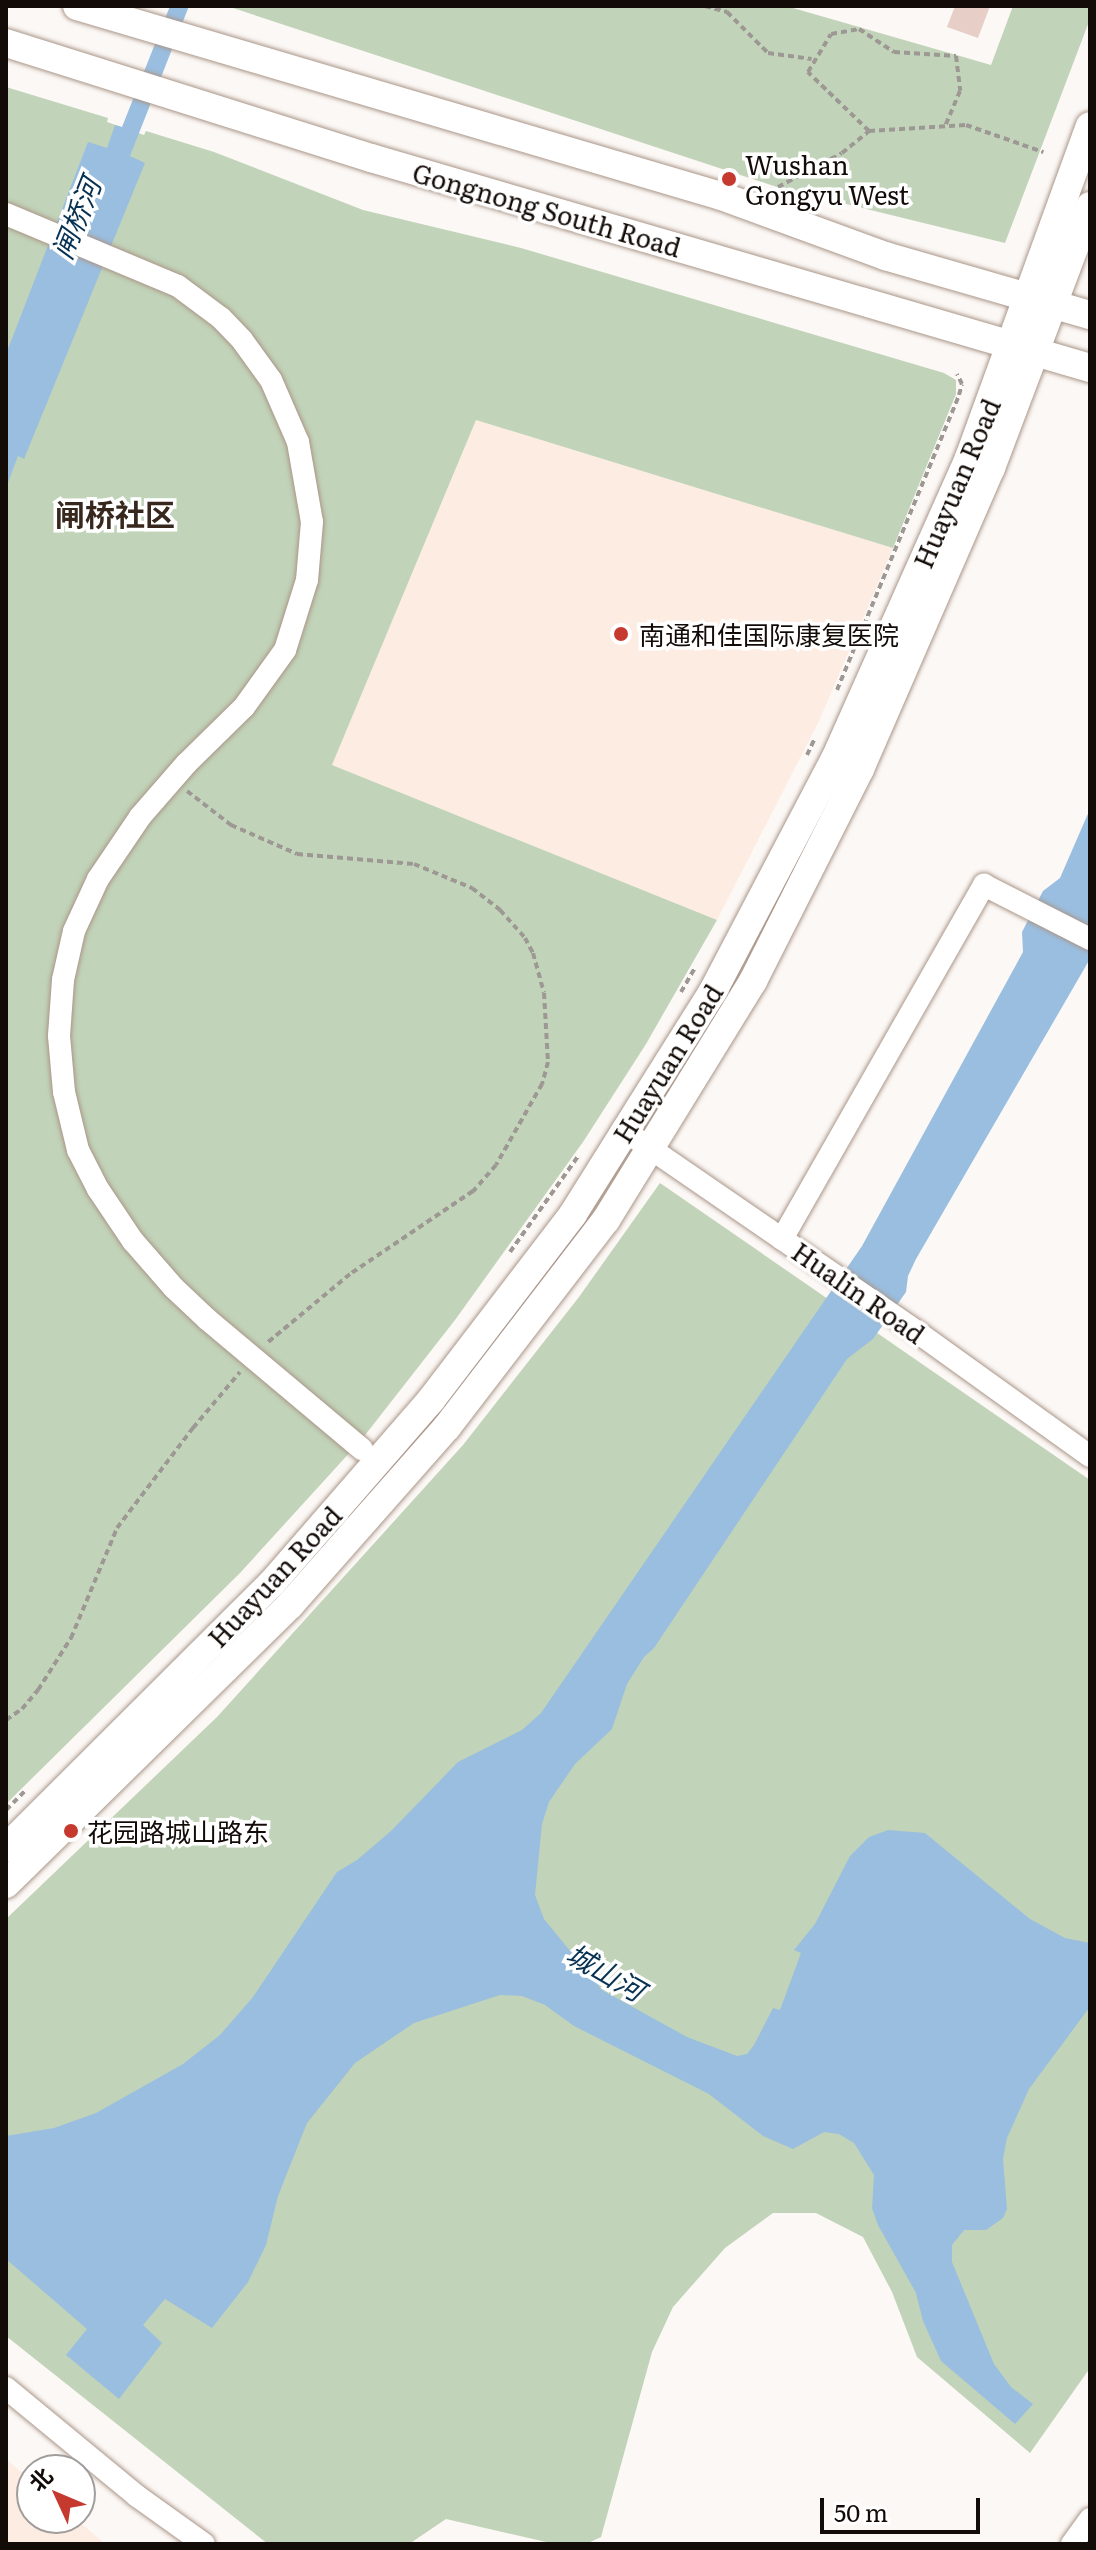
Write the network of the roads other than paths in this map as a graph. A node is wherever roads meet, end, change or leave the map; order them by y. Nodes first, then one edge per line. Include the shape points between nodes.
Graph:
1 (77, 6) edge
2 (6, 43) edge
3 (1090, 126) edge
4 (1090, 206) edge
5 (6, 214) edge
6 (1042, 300) junction
7 (1090, 315) edge
8 (1024, 349) junction
9 (1090, 368) edge
10 (1090, 939) edge
11 (625, 1131) junction
12 (651, 1148) junction
13 (782, 1239) junction
14 (362, 1449) dead end
15 (1090, 1456) edge
16 (6, 1848) edge
17 (6, 1884) edge
18 (6, 2388) edge
19 (1090, 2519) edge
20 (204, 2544) edge
21 (1072, 2544) edge

1 - 6 main road via 721,196 885,256
2 - 8 main road, Gongnong South Road via 386,163
3 - 6 main road, Huayuan Road
4 - 6 main road, Huayuan Road
5 - 14 street via 178,286 242,340 286,408 312,522 307,580 285,650 244,707 172,780 115,851 74,931 59,1036 64,1092 78,1150 133,1241 174,1288
6 - 7 main road
6 - 8 main road, Huayuan Road
8 - 9 main road, Gongnong South Road
8 - 11 main road, Huayuan Road via 969,458 835,759 713,991
8 - 12 main road, Huayuan Road via 991,468 860,769 753,981
10 - 13 street via 984,885
11 - 12 street, Hualin Road
11 - 16 main road, Huayuan Road via 573,1214 431,1400 272,1583
12 - 13 street, Hualin Road
12 - 17 main road, Huayuan Road via 606,1220 447,1427 290,1605
13 - 15 street, Hualin Road
18 - 20 street
19 - 21 street

